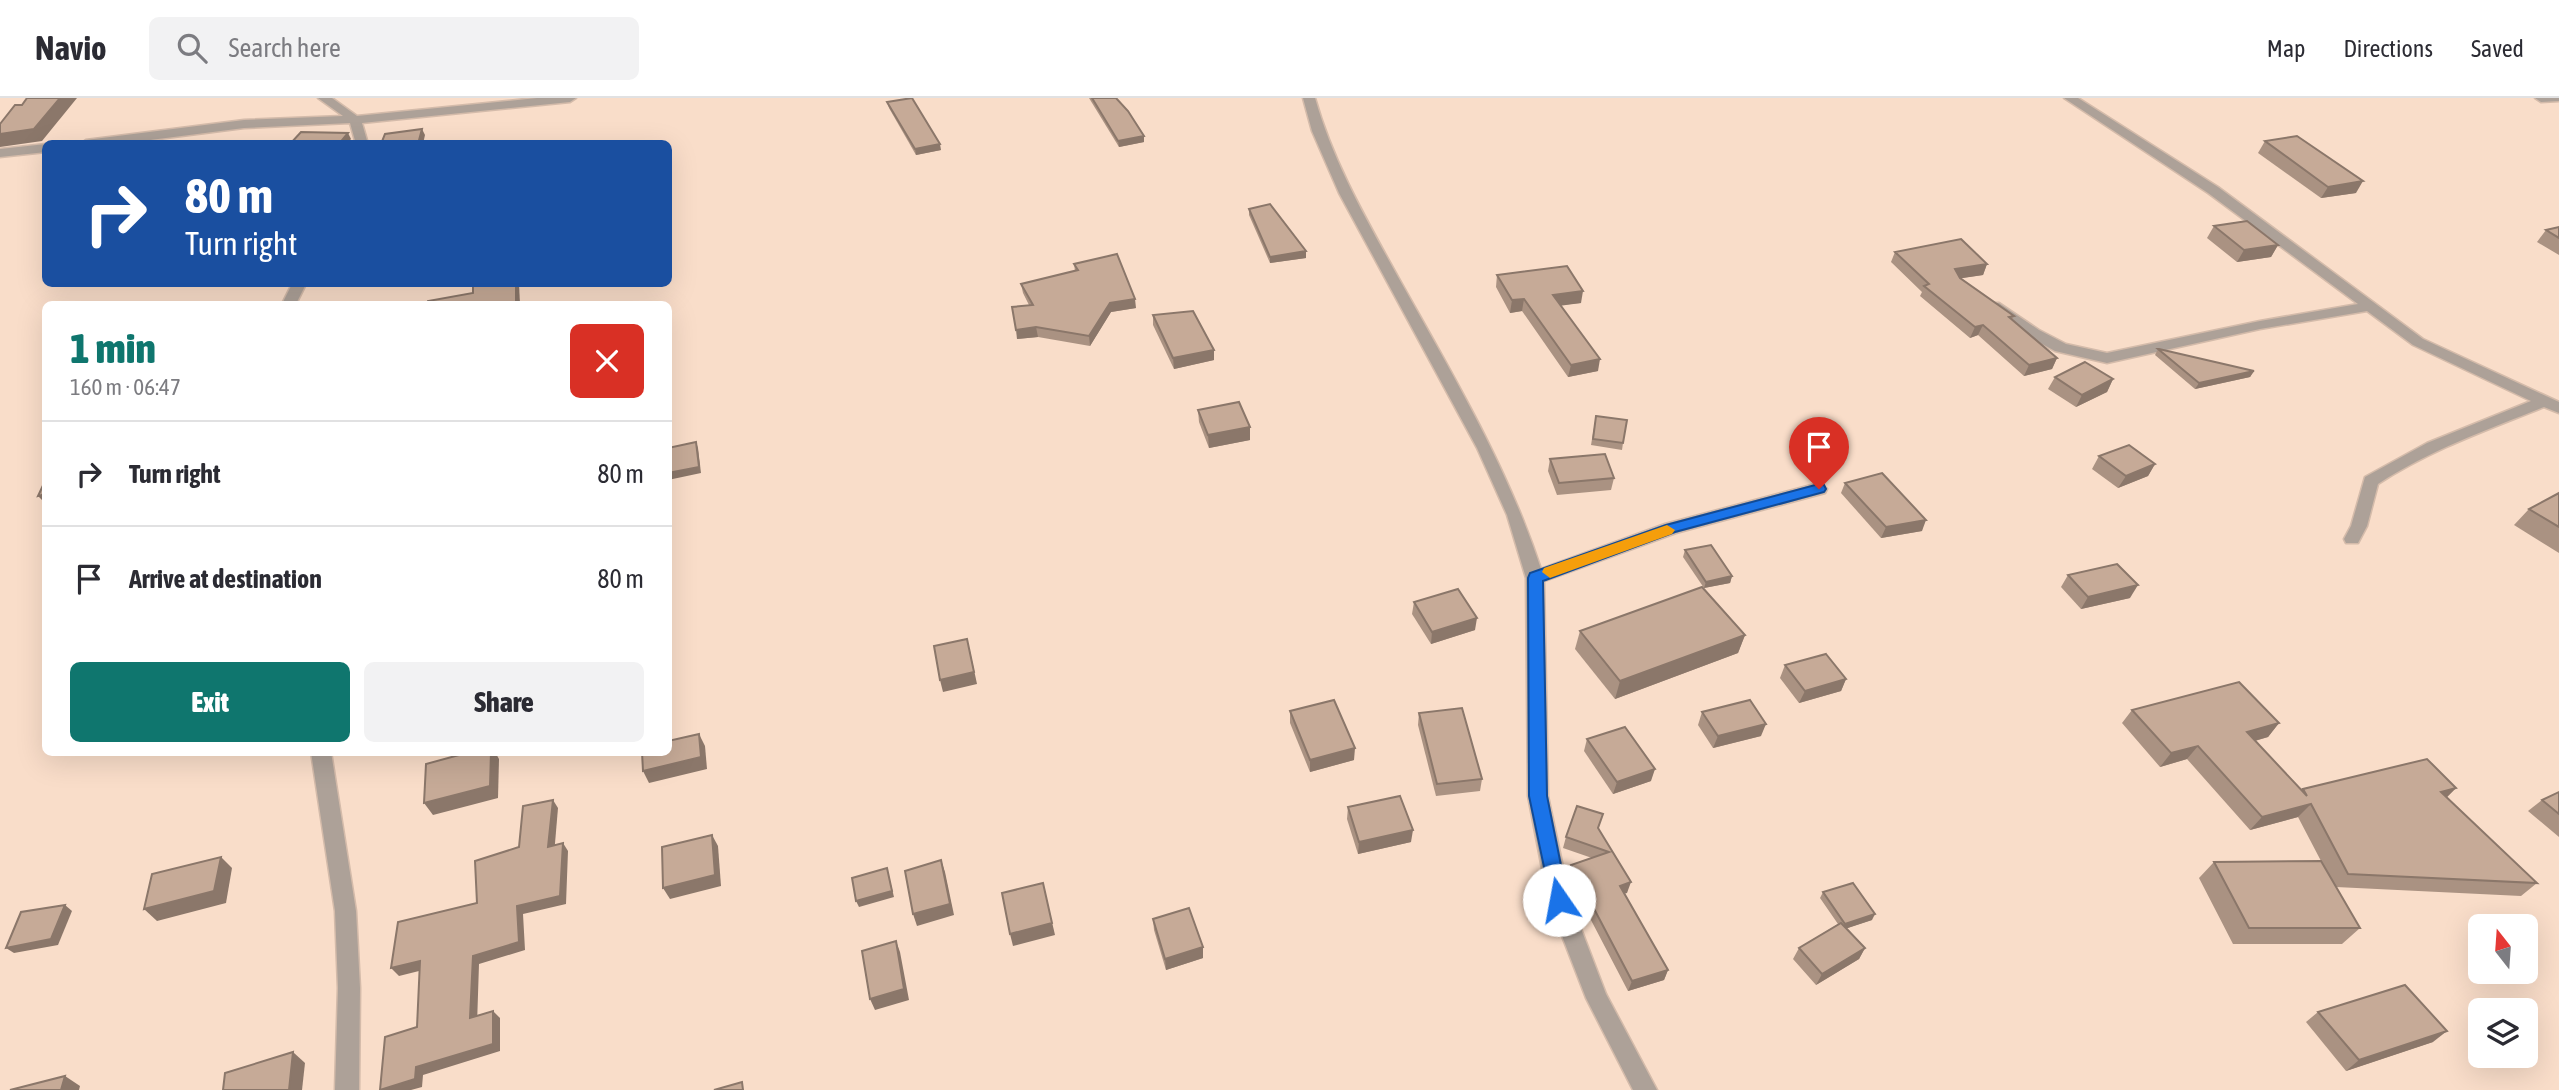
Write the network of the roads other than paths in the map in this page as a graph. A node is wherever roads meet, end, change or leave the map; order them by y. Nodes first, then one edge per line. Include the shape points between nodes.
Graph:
1 (324, 98) edge
2 (570, 98) edge
3 (1310, 98) edge
4 (2070, 98) edge
5 (2541, 98) edge
6 (2555, 98) edge
7 (355, 119) junction
8 (118, 140) edge
9 (362, 140) edge
10 (42, 148) edge
11 (0, 153) edge
12 (1982, 298) edge
13 (2370, 306) junction
14 (2551, 404) edge
15 (1819, 489) dead end
16 (2352, 540) dead end
17 (1535, 578) junction
18 (321, 756) edge
19 (347, 1090) edge
20 (1645, 1090) edge

1 - 7 street
2 - 7 street
3 - 17 street via 1318,131 1345,193 1485,448 1515,515
4 - 13 street via 2213,190
5 - 6 street
7 - 8 street via 244,124
7 - 9 street
10 - 11 street
12 - 13 street via 2060,349 2107,358
13 - 14 street via 2442,356
14 - 16 street via 2439,444 2391,467 2371,481
15 - 17 street via 1671,528
17 - 20 street via 1538,796 1559,900 1597,998
18 - 19 street via 342,884 348,957

